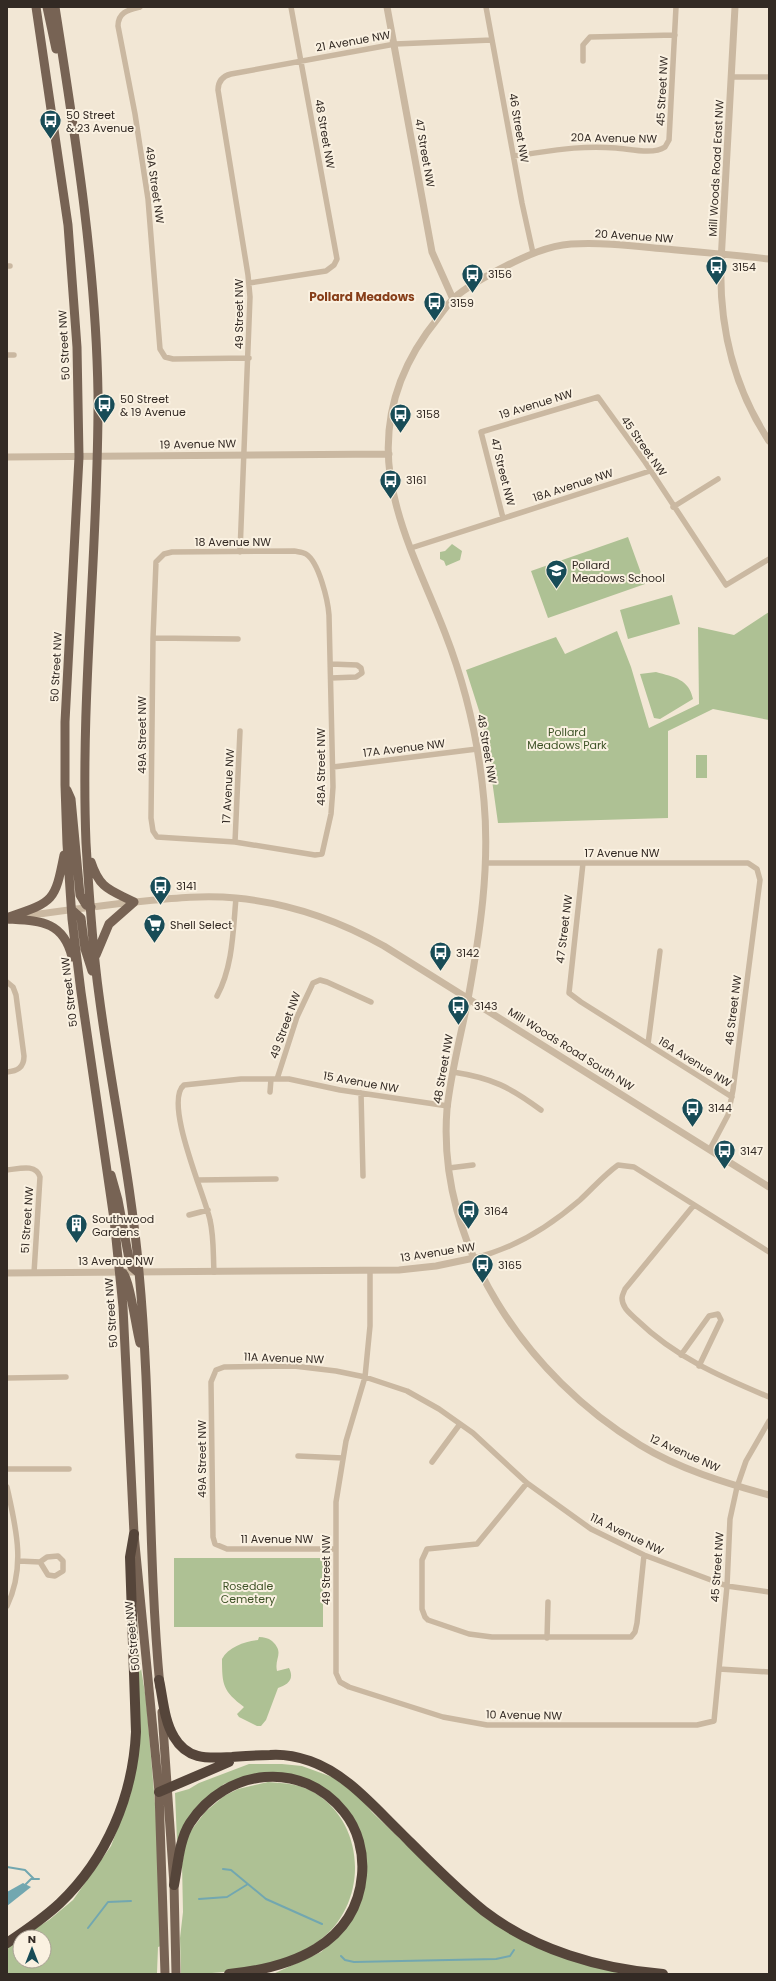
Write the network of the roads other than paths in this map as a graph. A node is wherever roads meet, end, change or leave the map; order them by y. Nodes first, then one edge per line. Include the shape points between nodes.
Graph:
1 (47, 7) edge
2 (55, 7) edge
3 (59, 7) edge
4 (140, 7) edge
5 (291, 7) edge
6 (387, 7) edge
7 (486, 7) edge
8 (676, 7) edge
9 (735, 7) edge
10 (35, 9) edge
11 (58, 27) junction
12 (675, 35) junction
13 (492, 40) junction
14 (395, 44) junction
15 (301, 61) junction
16 (583, 61) dead end
17 (65, 77) junction
18 (731, 77) junction
19 (769, 77) edge
20 (221, 80) joint
21 (665, 147) joint
22 (514, 156) junction
23 (533, 253) junction
24 (722, 254) junction
25 (769, 259) edge
26 (250, 282) junction
27 (453, 299) junction
28 (415, 348) joint
29 (7, 355) edge
30 (14, 355) dead end
31 (249, 358) junction
32 (598, 397) joint
33 (481, 432) joint
34 (769, 441) edge
35 (390, 454) junction
36 (244, 455) junction
37 (97, 456) junction
38 (7, 457) edge
39 (79, 457) junction
40 (650, 471) junction
41 (718, 479) dead end
42 (673, 507) junction
43 (503, 518) junction
44 (411, 548) junction
45 (240, 552) junction
46 (306, 554) joint
47 (160, 556) joint
48 (769, 559) edge
49 (153, 638) junction
50 (238, 639) dead end
51 (331, 664) junction
52 (331, 678) junction
53 (240, 731) dead end
54 (478, 749) junction
55 (333, 767) junction
56 (65, 785) junction
57 (235, 842) junction
58 (67, 844) junction
59 (86, 845) junction
60 (486, 863) junction
61 (584, 863) junction
62 (757, 869) joint
63 (236, 898) junction
64 (134, 902) junction
65 (91, 907) junction
66 (72, 910) junction
67 (7, 919) edge
68 (660, 951) dead end
69 (95, 958) junction
70 (8, 983) edge
71 (81, 992) junction
72 (99, 994) junction
73 (217, 996) dead end
74 (573, 997) joint
75 (468, 998) junction
76 (371, 1002) dead end
77 (648, 1044) junction
78 (7, 1072) edge
79 (453, 1072) junction
80 (274, 1079) junction
81 (270, 1092) dead end
82 (361, 1093) junction
83 (732, 1097) junction
84 (448, 1106) junction
85 (541, 1110) dead end
86 (710, 1149) junction
87 (104, 1159) junction
88 (472, 1165) dead end
89 (449, 1168) junction
90 (7, 1170) edge
91 (363, 1176) dead end
92 (276, 1179) dead end
93 (197, 1180) junction
94 (769, 1186) edge
95 (694, 1205) junction
96 (208, 1210) junction
97 (189, 1215) dead end
98 (769, 1252) edge
99 (474, 1258) junction
100 (370, 1271) junction
101 (120, 1272) junction
102 (139, 1272) junction
103 (214, 1272) junction
104 (7, 1273) edge
105 (34, 1273) junction
106 (681, 1355) junction
107 (700, 1366) junction
108 (146, 1367) junction
109 (216, 1370) joint
110 (66, 1377) dead end
111 (364, 1377) junction
112 (7, 1378) edge
113 (563, 1386) joint
114 (769, 1397) edge
115 (769, 1421) edge
116 (460, 1424) junction
117 (298, 1456) dead end
118 (343, 1458) junction
119 (432, 1462) dead end
120 (7, 1469) edge
121 (70, 1469) dead end
122 (527, 1483) junction
123 (737, 1486) junction
124 (7, 1487) edge
125 (769, 1495) edge
126 (134, 1534) junction
127 (218, 1546) joint
128 (336, 1549) junction
129 (644, 1555) junction
130 (19, 1561) junction
131 (40, 1562) dead end
132 (727, 1586) junction
133 (769, 1592) edge
134 (548, 1602) dead end
135 (7, 1606) edge
136 (547, 1638) junction
137 (719, 1669) junction
138 (769, 1672) edge
139 (159, 1680) junction
140 (340, 1682) joint
141 (714, 1721) joint
142 (253, 1756) junction
143 (164, 1790) junction
144 (174, 1885) junction
145 (7, 1943) edge
146 (166, 1974) edge
147 (176, 1974) edge
148 (229, 1974) edge
149 (663, 1974) edge

1 - 17 main road
2 - 11 main road, 50 Street NW
3 - 11 main road
4 - 31 street, 49A Street NW via 126,11 119,18 118,26 148,199 160,350 173,359
5 - 15 street, 48 Street NW
6 - 14 street, 47 Street NW
7 - 13 street, 46 Street NW
8 - 12 street, 45 Street NW
9 - 18 street, Mill Woods Road East NW
10 - 39 main road, 50 Street NW via 68,225 77,347
11 - 17 main road, 50 Street NW
12 - 16 street via 590,37 583,45
12 - 21 street, 45 Street NW via 669,140
13 - 14 street, 21 Avenue NW
13 - 22 street, 46 Street NW
14 - 15 street, 21 Avenue NW
14 - 27 street, 47 Street NW via 432,252
15 - 20 street, 21 Avenue NW via 231,74
15 - 26 street, 48 Street NW via 337,256 334,265 326,271
17 - 37 main road, 50 Street NW via 92,282 98,386
18 - 19 street
18 - 24 street, Mill Woods Road East NW
20 - 26 street, 49 Street NW via 218,90
21 - 22 street, 20A Avenue NW via 652,150 594,146
22 - 23 street, 46 Street NW
23 - 24 street, 20 Avenue NW via 567,244 611,243
23 - 27 street, 20 Avenue NW via 480,279
24 - 25 street, 20 Avenue NW
24 - 34 street, Mill Woods Road East NW via 722,303 731,355 746,398
26 - 31 street, 49 Street NW
27 - 28 street, 20 Avenue NW
28 - 35 street, 48 Street NW via 398,382 389,420
29 - 30 street
31 - 36 street, 49 Street NW
32 - 33 street, 19 Avenue NW
32 - 40 street, 45 Street NW
33 - 43 street, 47 Street NW
35 - 36 street, 19 Avenue NW
35 - 44 street, 48 Street NW via 395,501
36 - 37 street, 19 Avenue NW
36 - 45 street, 49 Street NW
37 - 39 street, 19 Avenue NW
37 - 59 main road, 50 Street NW via 85,732
38 - 39 street, 19 Avenue NW
39 - 56 main road, 50 Street NW via 65,722
40 - 42 street, 45 Street NW
40 - 43 street, 18A Avenue NW
41 - 42 street
42 - 48 street, 45 Street NW via 726,585
43 - 44 street, 18A Avenue NW
44 - 54 street, 48 Street NW via 454,658
45 - 46 street, 18 Avenue NW
45 - 47 street, 18 Avenue NW via 172,552
46 - 51 street, 48A Street NW via 314,565 326,594
47 - 49 street, 49A Street NW via 156,562
49 - 50 street
49 - 57 street, 49A Street NW via 153,831 157,837
51 - 52 street, 48A Street NW
51 - 52 street via 357,664 362,673 356,677
52 - 55 street, 48A Street NW
53 - 57 street, 17 Avenue NW
54 - 55 street, 17A Avenue NW
54 - 60 street, 48 Street NW via 484,800
55 - 57 street, 48A Street NW via 331,814 323,851 320,854
56 - 58 main road, 50 Street NW
56 - 65 main road via 71,799 80,895 83,902
58 - 66 main road, 50 Street NW
58 - 67 main road via 59,882 50,899
59 - 64 main road via 102,885
59 - 65 main road, 50 Street NW
60 - 61 street, 17 Avenue NW
60 - 75 street, 48 Street NW via 482,914
61 - 62 street, 17 Avenue NW via 748,863
61 - 74 street, 47 Street NW via 568,986
62 - 83 street, 46 Street NW via 760,880
63 - 64 street, Mill Woods Road South NW via 209,896
63 - 73 street via 229,966 225,982
63 - 75 street, Mill Woods Road South NW via 294,908 350,928
64 - 65 street, Mill Woods Road South NW
64 - 69 main road via 109,924
65 - 66 street, Mill Woods Road South NW
65 - 69 main road, 50 Street NW
66 - 67 street, Mill Woods Road South NW
66 - 71 main road, 50 Street NW
66 - 72 main road via 81,918 86,949
67 - 71 main road via 50,924 61,933 71,952
68 - 77 street, 16A Avenue NW
69 - 72 main road, 50 Street NW
70 - 78 street via 16,995 24,1056 22,1066 16,1071
71 - 87 main road, 50 Street NW
72 - 102 main road, 50 Street NW via 133,1214
74 - 77 street, 16A Avenue NW
75 - 79 street, 48 Street NW
75 - 86 street, Mill Woods Road South NW
76 - 80 street, 49 Street NW via 326,982 316,981 311,985 305,998
77 - 83 street, 16A Avenue NW
79 - 84 street, 48 Street NW
79 - 85 street via 497,1082 512,1089
80 - 81 street
80 - 82 street, 15 Avenue NW
80 - 93 street, 15 Avenue NW via 189,1083 180,1089 178,1101 185,1144
82 - 84 street, 15 Avenue NW
82 - 91 street
83 - 86 street, 46 Street NW via 726,1121
84 - 89 street, 48 Street NW via 446,1137
86 - 94 street, Mill Woods Road South NW
87 - 101 main road, 50 Street NW
87 - 102 main road via 114,1182 129,1259 132,1267
88 - 89 street
89 - 99 street, 48 Street NW via 457,1210
90 - 105 street, 51 Street NW via 28,1168 39,1173
92 - 93 street
93 - 96 street
95 - 98 street, 13 Avenue NW
95 - 99 street, 13 Avenue NW via 634,1167 618,1164 579,1200 541,1229 502,1249
95 - 106 street via 625,1289 622,1297 627,1310 661,1341
96 - 97 street
96 - 103 street via 213,1231
99 - 100 street, 13 Avenue NW via 414,1269
99 - 113 street, 48 Street NW via 513,1327 547,1371
100 - 103 street, 13 Avenue NW
100 - 111 street, 49 Street NW via 370,1334
101 - 102 street, 13 Avenue NW
101 - 105 street, 13 Avenue NW
101 - 108 main road via 128,1280 133,1316
101 - 126 main road, 50 Street NW
102 - 103 street, 13 Avenue NW
102 - 108 main road, 50 Street NW
104 - 105 street, 13 Avenue NW
106 - 107 street
106 - 107 street via 709,1316 718,1314 722,1320
107 - 114 street
108 - 139 main road, 50 Street NW via 151,1561
109 - 111 street, 11A Avenue NW via 224,1367 294,1366
109 - 127 street, 49A Street NW via 211,1382 213,1537
110 - 112 street
111 - 116 street, 11A Avenue NW via 407,1391
111 - 118 street, 49 Street NW
113 - 123 street, 12 Avenue NW via 597,1417 644,1448 702,1474
115 - 123 street, 45 Street NW via 746,1461
116 - 119 street
116 - 122 street, 11A Avenue NW
117 - 118 street
118 - 128 street, 49 Street NW via 336,1502
120 - 121 street
122 - 129 street, 11A Avenue NW via 591,1529
122 - 136 street via 477,1544 427,1549 422,1560 422,1609 428,1620 469,1634
123 - 125 street, 12 Avenue NW
123 - 132 street, 45 Street NW via 730,1519
124 - 130 street
126 - 143 main road, 50 Street NW
126 - 145 highway via 130,1557 136,1732 128,1788 111,1835 79,1884 38,1922
127 - 128 street, 11 Avenue NW via 227,1549
128 - 140 street, 49 Street NW via 336,1673
129 - 132 street, 11A Avenue NW
129 - 136 street via 637,1623 635,1632 630,1637
130 - 131 street
130 - 135 street via 14,1589
132 - 133 street, 11A Avenue NW
132 - 137 street, 45 Street NW
134 - 136 street
137 - 138 street
137 - 141 street, 45 Street NW
139 - 142 highway via 170,1729 178,1744 187,1752 208,1759
139 - 143 main road, 50 Street NW
140 - 141 street, 10 Avenue NW via 443,1717 487,1725 697,1725
142 - 143 highway via 217,1766
142 - 149 highway via 272,1754 310,1761 342,1779 441,1874 485,1912 516,1931 543,1945 598,1964 635,1972
143 - 144 main road, 50 Street NW
143 - 146 main road, 50 Street NW
144 - 147 main road, 50 Street NW
144 - 148 highway via 181,1849 190,1824 212,1798 236,1783 262,1777 297,1780 326,1794 348,1816 360,1846 363,1870 355,1905 342,1926 325,1943 306,1955 282,1965

